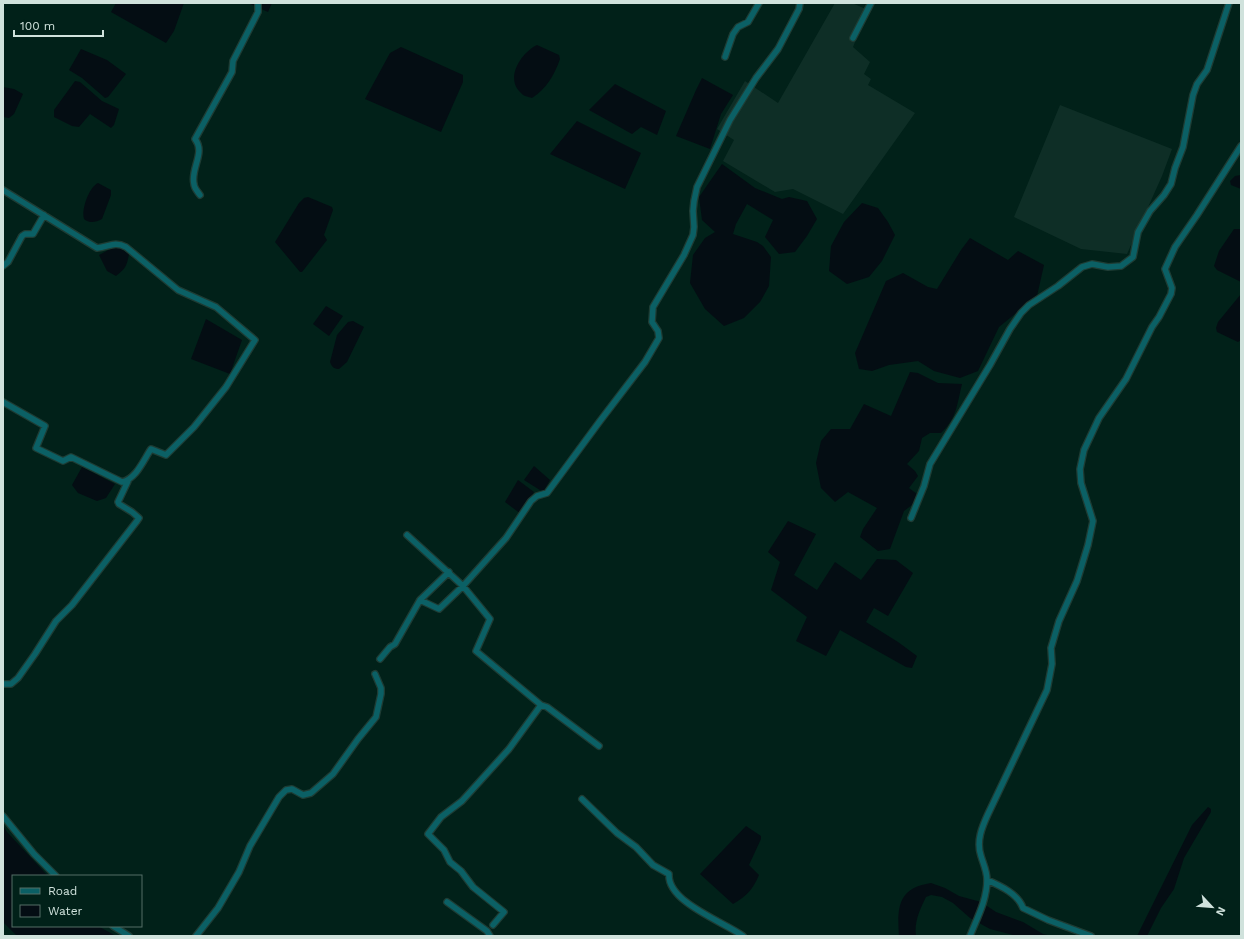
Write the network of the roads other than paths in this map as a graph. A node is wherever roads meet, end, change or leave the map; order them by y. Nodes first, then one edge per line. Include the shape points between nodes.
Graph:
1 (258, 3) edge
2 (759, 3) edge
3 (800, 3) edge
4 (871, 3) edge
5 (1229, 3) edge
6 (852, 38) dead end
7 (725, 57) dead end
8 (1241, 146) edge
9 (3, 190) edge
10 (200, 195) dead end
11 (44, 215) junction
12 (3, 266) edge
13 (3, 402) edge
14 (128, 481) junction
15 (911, 518) dead end
16 (407, 535) dead end
17 (449, 572) junction
18 (463, 586) junction
19 (420, 600) junction
20 (380, 659) dead end
21 (375, 674) dead end
22 (3, 684) edge
23 (541, 705) junction
24 (598, 746) dead end
25 (582, 799) dead end
26 (3, 816) edge
27 (55, 875) edge
28 (987, 880) junction
29 (447, 902) dead end
30 (493, 924) dead end
31 (115, 927) edge
32 (129, 936) edge
33 (196, 936) edge
34 (490, 936) edge
35 (743, 936) edge
36 (970, 936) edge
37 (1090, 936) edge

1 - 10 street via 258,12 233,61 232,72 196,134 199,153 194,184
2 - 7 street via 748,22 738,27 733,34
3 - 18 street via 778,49 730,120 698,187 694,201 693,235 653,307 652,322 659,338 645,362 547,493 531,501 506,538
4 - 6 street
5 - 15 street via 1207,70 1193,95 1183,147 1171,184 1150,211 1138,232 1133,257 1121,266 1092,264 1082,267 1021,313 930,464
8 - 28 street via 1175,247 1165,269 1172,288 1171,294 1126,379 1099,418 1081,458 1081,483 1093,521 1088,546 1077,582 1058,621 1051,648 1052,664 1047,690 981,831 980,853
9 - 11 street
11 - 12 street via 33,234 22,236 8,262
11 - 14 street via 97,248 115,244 126,247 178,290 216,307 255,340 226,387 194,427 166,455 151,449
13 - 14 street via 45,426 36,448 63,461 71,457 122,482
14 - 22 street via 118,502 139,518 72,605 56,621 18,678 11,684
16 - 17 street
17 - 18 street
17 - 19 street
18 - 19 street via 439,609
18 - 23 street via 490,619 476,651
19 - 20 street via 394,644
21 - 33 street via 381,688 376,717 333,774 311,793 303,795 292,789 286,790 279,797 218,908
23 - 24 street
23 - 30 street via 509,749 462,801 441,817 428,834 473,887 504,912
25 - 35 street via 653,865 669,874 676,893
26 - 27 street
28 - 36 street via 984,903
28 - 37 street via 1011,893 1023,908
29 - 34 street via 488,931
31 - 32 street

